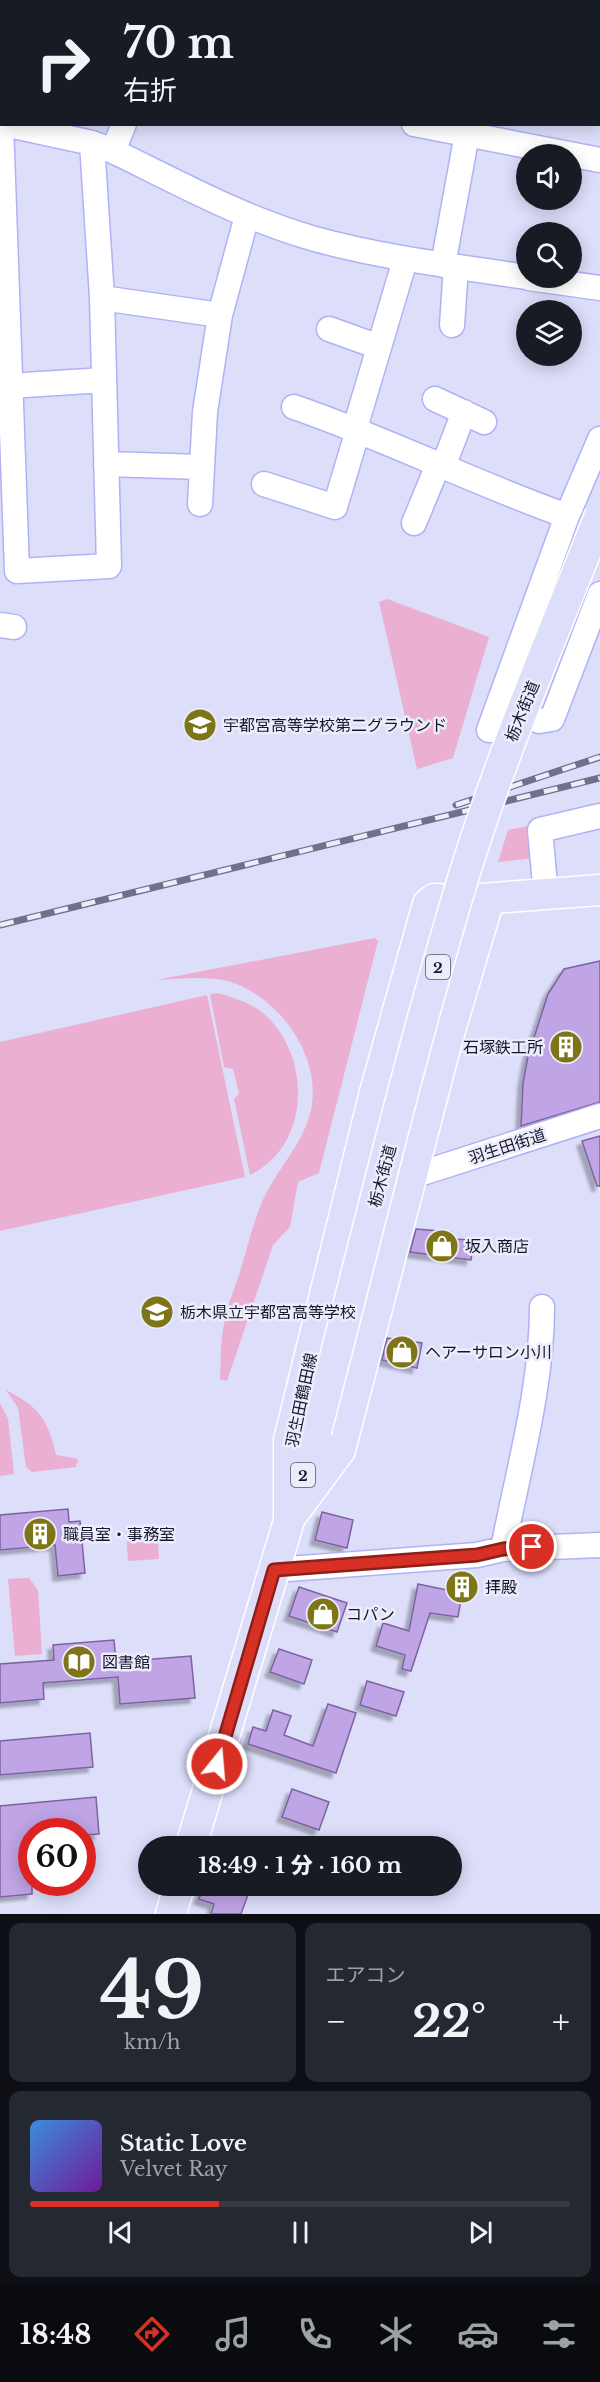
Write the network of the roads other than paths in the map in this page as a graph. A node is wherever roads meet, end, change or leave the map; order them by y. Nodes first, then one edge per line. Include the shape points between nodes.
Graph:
1 (2, 126) edge
2 (11, 126) edge
3 (122, 126) edge
4 (430, 126) edge
5 (471, 131) edge
6 (103, 147) junction
7 (600, 160) edge
8 (247, 216) junction
9 (405, 260) junction
10 (450, 266) junction
11 (516, 275) edge
12 (582, 285) edge
13 (600, 288) edge
14 (102, 298) junction
15 (220, 315) junction
16 (452, 325) dead end
17 (329, 328) dead end
18 (379, 346) junction
19 (104, 380) junction
20 (9, 386) junction
21 (435, 399) dead end
22 (294, 407) dead end
23 (357, 429) junction
24 (600, 439) edge
25 (106, 464) junction
26 (441, 466) junction
27 (202, 467) junction
28 (6, 473) edge
29 (264, 484) dead end
30 (200, 504) dead end
31 (600, 515) edge
32 (567, 516) junction
33 (414, 523) dead end
34 (600, 594) edge
35 (539, 721) dead end
36 (497, 729) dead end
37 (600, 816) edge
38 (600, 890) edge
39 (546, 895) junction
40 (439, 899) dead end
41 (600, 1116) edge
42 (413, 1176) junction
43 (542, 1307) dead end
44 (289, 1519) junction
45 (600, 1545) edge
46 (503, 1549) junction
47 (274, 1570) junction
48 (195, 1836) edge
49 (176, 1896) edge
50 (171, 1914) edge

1 - 20 street
2 - 6 street
3 - 6 street
4 - 5 street
5 - 7 street
5 - 10 street
6 - 8 street
6 - 14 street
8 - 9 street via 314,239
8 - 15 street
9 - 10 street
9 - 18 street
10 - 11 street
10 - 16 street
12 - 13 street
14 - 15 street
14 - 19 street
15 - 27 street via 205,412
17 - 18 street
18 - 23 street
19 - 20 street
19 - 25 street
20 - 28 street
21 - 26 street via 474,417
22 - 23 street
23 - 26 street
23 - 29 street via 335,507
24 - 32 street
25 - 27 street
25 - 28 street via 109,566 17,572
26 - 32 street
26 - 33 street
27 - 30 street
31 - 44 main road, 栃木街道 / 2, bridge via 512,736 466,870
32 - 36 street via 489,730
34 - 35 street via 552,719
37 - 39 street via 540,830
38 - 39 main road
39 - 42 main road via 485,899
40 - 44 main road, 羽生田鶴田線 via 428,904 400,998 289,1440
41 - 42 street, 羽生田街道
42 - 44 main road via 340,1450
43 - 46 street via 537,1371
44 - 47 main road, 栃木街道 / 2
45 - 46 street
46 - 47 street via 477,1555
47 - 48 main road, 栃木街道 / 2
49 - 50 main road

